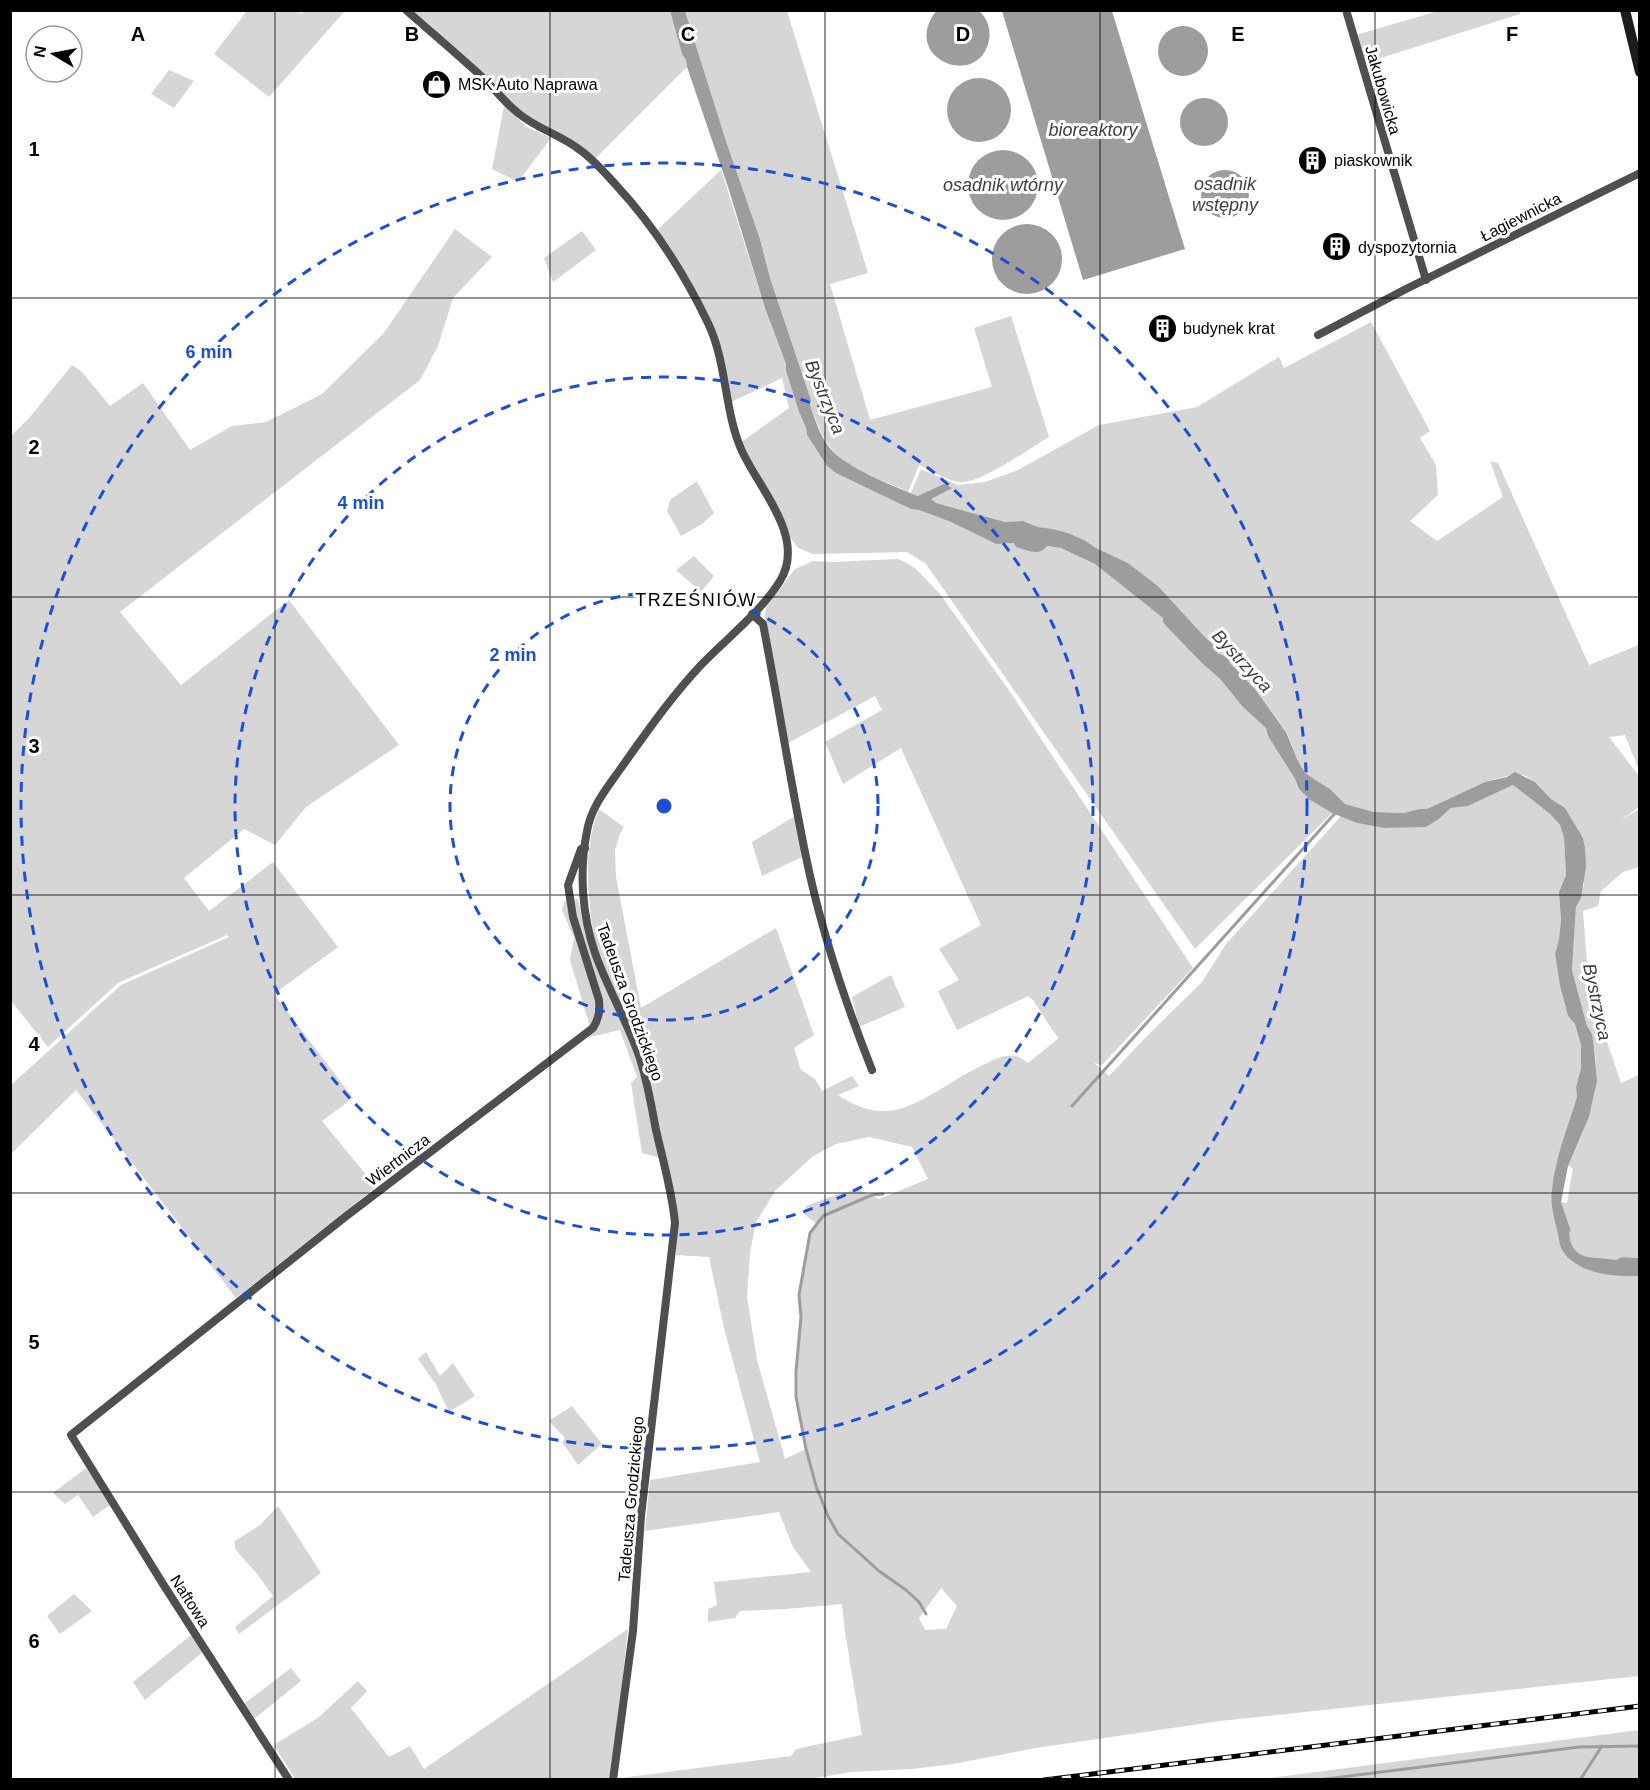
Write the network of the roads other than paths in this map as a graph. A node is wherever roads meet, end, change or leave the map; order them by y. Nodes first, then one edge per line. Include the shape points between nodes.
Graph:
1 (406, 10) edge
2 (1346, 10) edge
3 (1625, 10) edge
4 (1640, 72) edge
5 (1640, 173) edge
6 (1426, 280) junction
7 (1318, 335) dead end
8 (752, 614) junction
9 (585, 848) junction
10 (872, 1070) dead end
11 (71, 1435) joint
12 (289, 1779) edge
13 (613, 1779) edge

1 - 8 street, Tadeusza Grodzickiego via 522,117 593,161 643,215 674,261 710,328 734,431 787,541 789,553 784,573
2 - 6 street, Jakubowicka
3 - 4 main road
5 - 6 street, Łagiewnicka
6 - 7 street, Łagiewnicka
8 - 9 street, Tadeusza Grodzickiego via 700,666 635,748 595,807
8 - 10 street via 763,624 818,908 853,1024
9 - 11 street, Wiertnicza via 581,849 568,885 573,917 600,1011 593,1028 345,1217
9 - 13 street, Tadeusza Grodzickiego via 587,922 595,952 643,1069 675,1222 641,1516 633,1630
11 - 12 street, Naftowa

